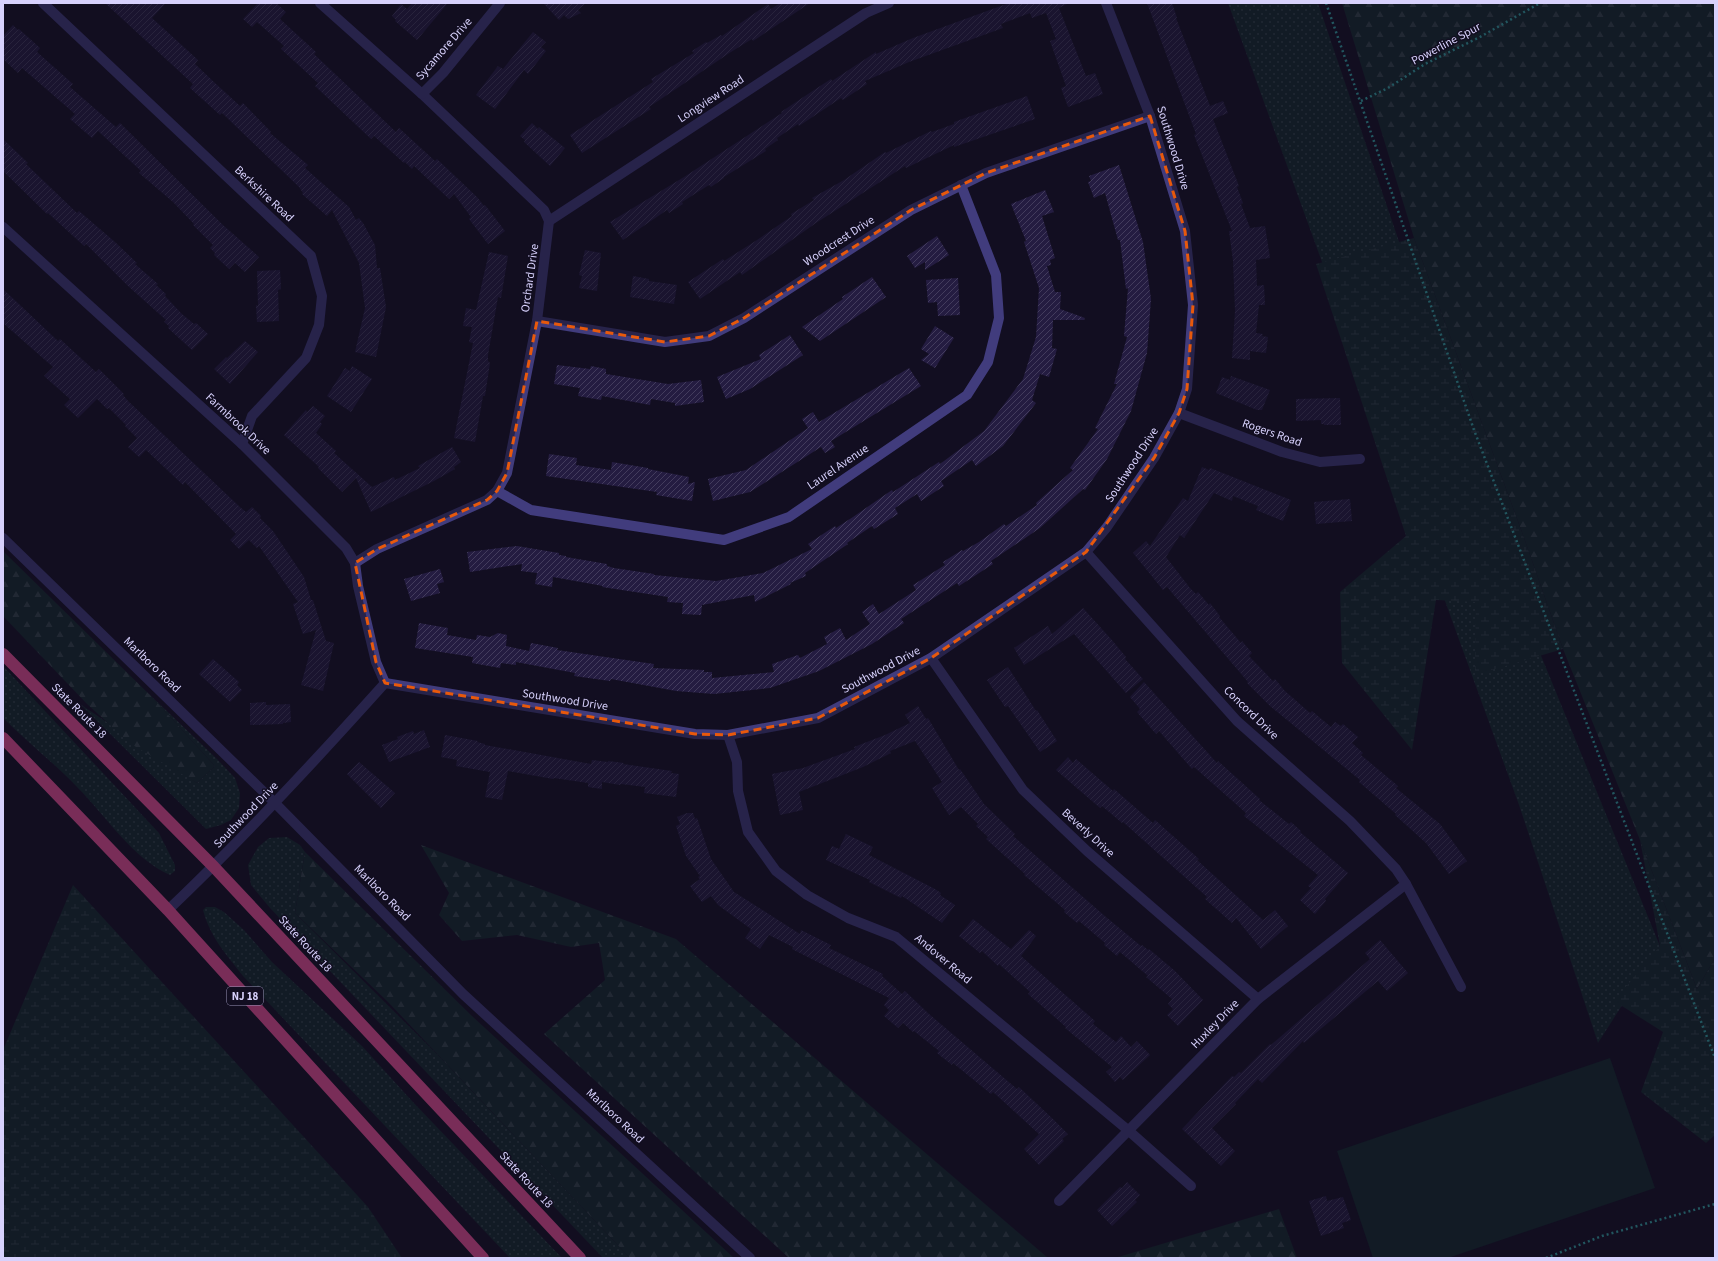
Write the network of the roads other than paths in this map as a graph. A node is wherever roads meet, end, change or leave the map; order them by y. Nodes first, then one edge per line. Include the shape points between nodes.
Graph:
1 (43, 3) edge
2 (320, 3) edge
3 (500, 3) edge
4 (890, 3) edge
5 (1106, 3) edge
6 (422, 94) junction
7 (1150, 116) junction
8 (961, 185) junction
9 (549, 221) junction
10 (3, 227) edge
11 (537, 321) junction
12 (1179, 412) junction
13 (242, 444) junction
14 (1360, 459) dead end
15 (497, 491) junction
16 (3, 538) edge
17 (1086, 552) junction
18 (355, 563) junction
19 (3, 654) edge
20 (932, 658) junction
21 (385, 683) junction
22 (728, 735) junction
23 (3, 738) edge
24 (274, 802) junction
25 (214, 867) junction
26 (1406, 884) junction
27 (168, 910) junction
28 (1461, 987) dead end
29 (1258, 999) junction
30 (1129, 1131) junction
31 (1191, 1186) dead end
32 (1059, 1201) dead end
33 (483, 1258) edge
34 (580, 1258) edge
35 (750, 1258) edge

1 - 13 street, Berkshire Road via 311,256 322,296 319,325 306,358 252,416
2 - 6 street
3 - 6 street, Sycamore Drive via 443,73
4 - 9 street, Longview Road via 866,13
5 - 7 street, Southwood Drive
6 - 9 street via 544,210
7 - 8 street, Woodcrest Drive
7 - 12 street, Southwood Drive via 1185,231 1193,305 1187,389
8 - 11 street, Woodcrest Drive via 911,210 744,318 709,336 665,342
8 - 15 street, Laurel Avenue via 996,275 1000,318 988,362 967,395 789,517 724,540 531,510
9 - 11 street, Orchard Drive
10 - 13 street, Farmbrook Drive
11 - 15 street, Orchard Drive via 507,474
12 - 14 street, Rogers Road via 1282,452 1320,462
12 - 17 street, Southwood Drive via 1154,458 1107,527
13 - 18 street, Farmbrook Drive via 346,548
15 - 18 street, Orchard Drive via 487,500 376,549
16 - 24 street, Marlboro Road
17 - 20 street, Southwood Drive
17 - 26 street, Concord Drive via 1237,721 1350,821 1396,869
18 - 21 street, Farmbrook Drive via 376,662
19 - 25 highway, State Route 18
20 - 22 street, Southwood Drive via 818,718
20 - 29 street, Beverly Drive via 1022,790 1087,851
21 - 22 street, Southwood Drive via 695,734
21 - 24 street, Southwood Drive via 296,783
22 - 30 street, Andover Road via 737,762 738,792 748,832 776,871 807,895 848,918 896,937
23 - 27 highway, NJ 18
24 - 25 street, Southwood Drive
24 - 35 street, Marlboro Road via 463,994
25 - 27 street, Southwood Drive
25 - 34 highway, State Route 18
26 - 28 street, Concord Drive
26 - 29 street, Huxley Drive
27 - 33 highway, NJ 18
29 - 30 street, Huxley Drive
30 - 31 street, Andover Road
30 - 32 street, Huxley Drive

